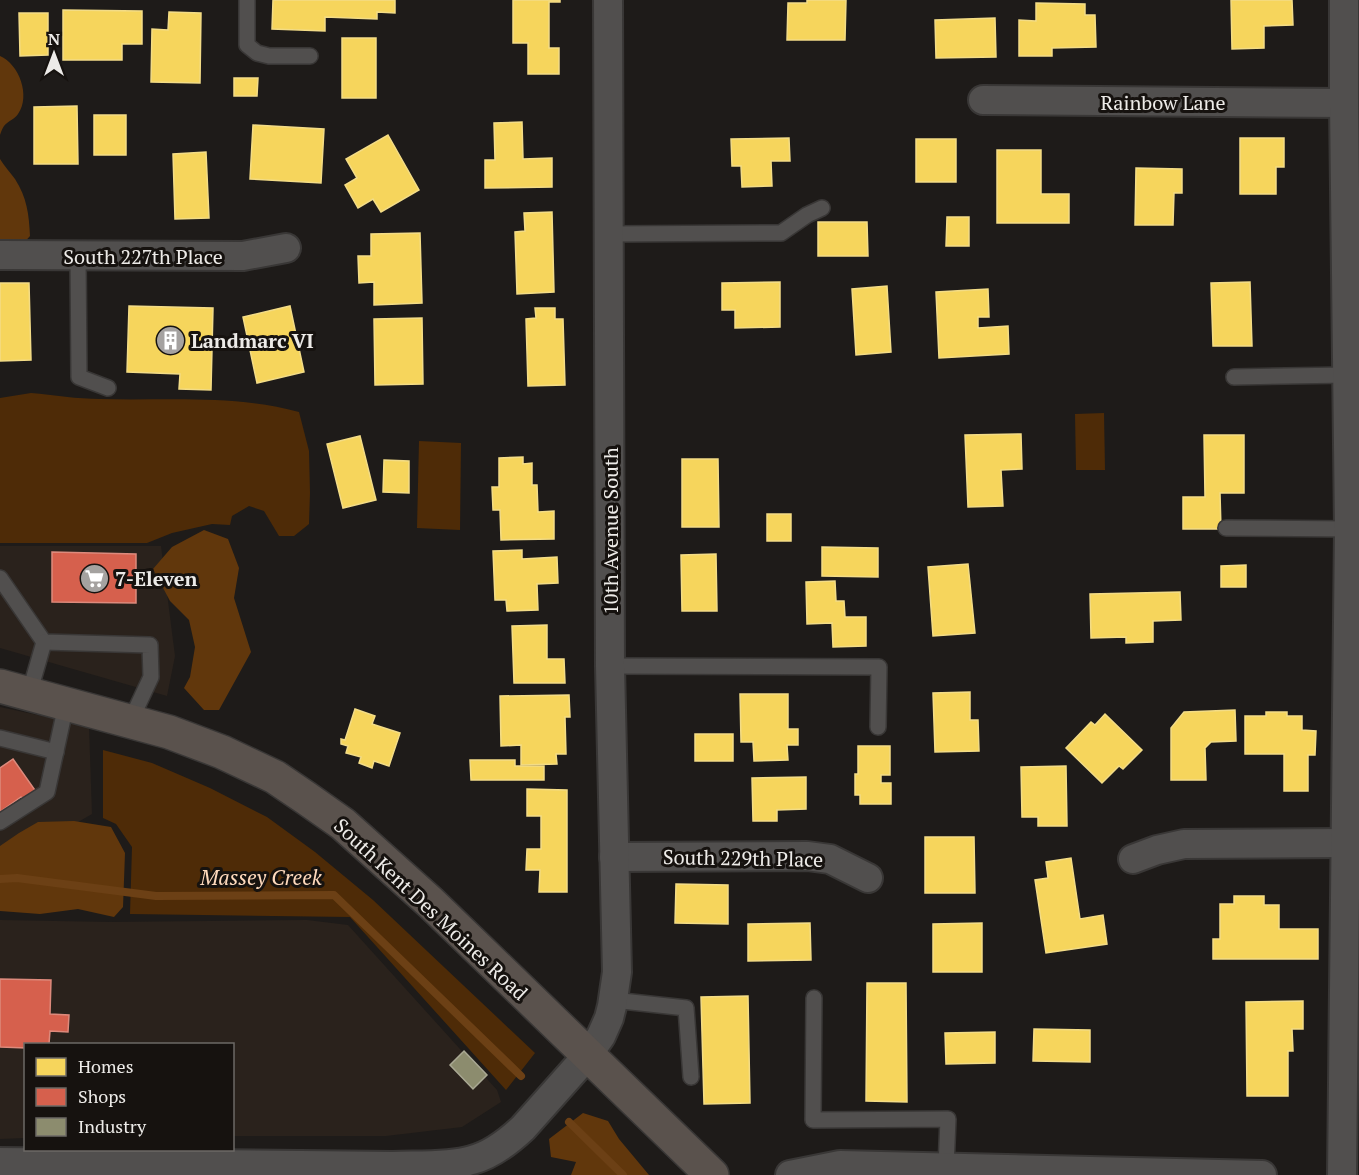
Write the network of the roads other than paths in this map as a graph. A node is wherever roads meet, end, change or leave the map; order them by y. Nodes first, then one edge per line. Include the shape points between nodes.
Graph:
1 (247, 0) edge
2 (608, 0) edge
3 (1344, 0) edge
4 (310, 56) dead end
5 (983, 100) dead end
6 (1344, 103) junction
7 (822, 208) dead end
8 (609, 234) junction
9 (286, 248) dead end
10 (0, 255) edge
11 (78, 256) junction
12 (1347, 375) junction
13 (1234, 377) dead end
14 (108, 388) dead end
15 (1353, 429) edge
16 (1226, 528) dead end
17 (1349, 529) junction
18 (0, 578) edge
19 (44, 642) junction
20 (610, 666) junction
21 (14, 690) edge
22 (66, 705) junction
23 (130, 722) junction
24 (878, 727) dead end
25 (0, 738) edge
26 (56, 752) junction
27 (1353, 792) edge
28 (0, 822) edge
29 (1346, 843) junction
30 (614, 857) junction
31 (1133, 859) dead end
32 (868, 878) dead end
33 (814, 998) dead end
34 (613, 1000) junction
35 (587, 1056) junction
36 (691, 1077) dead end
37 (0, 1162) edge
38 (946, 1167) junction
39 (712, 1175) edge
40 (790, 1175) edge
41 (1262, 1175) edge
42 (1342, 1175) edge

1 - 4 lane via 248,45 257,54
2 - 8 street, 10th Avenue South
3 - 6 street
5 - 6 street, Rainbow Lane
6 - 12 street
7 - 8 lane via 781,233
8 - 20 street, 10th Avenue South
9 - 11 street, South 227th Place via 243,255
10 - 11 street, South 227th Place
11 - 14 lane via 79,377
12 - 13 lane
12 - 15 street
15 - 17 street
16 - 17 lane
17 - 27 street
18 - 19 lane
19 - 21 lane
19 - 23 lane via 150,645 151,677
20 - 24 lane via 879,667
20 - 30 street, 10th Avenue South
21 - 22 main road, South Kent Des Moines Road
22 - 23 main road, South Kent Des Moines Road
22 - 26 lane
23 - 35 main road, South Kent Des Moines Road via 169,732 275,777 343,824
25 - 26 lane
26 - 28 lane via 47,792
27 - 29 street
29 - 31 street via 1184,844
29 - 42 street
30 - 32 street, South 229th Place via 807,855 830,859
30 - 34 street, 10th Avenue South via 617,972
33 - 38 lane via 813,1120 948,1119
34 - 35 street, 10th Avenue South via 605,1028
34 - 36 lane via 686,1008
35 - 37 street, 10th Avenue South via 512,1139 472,1161 393,1166
35 - 39 main road, South Kent Des Moines Road
38 - 40 street via 840,1165
38 - 41 street

